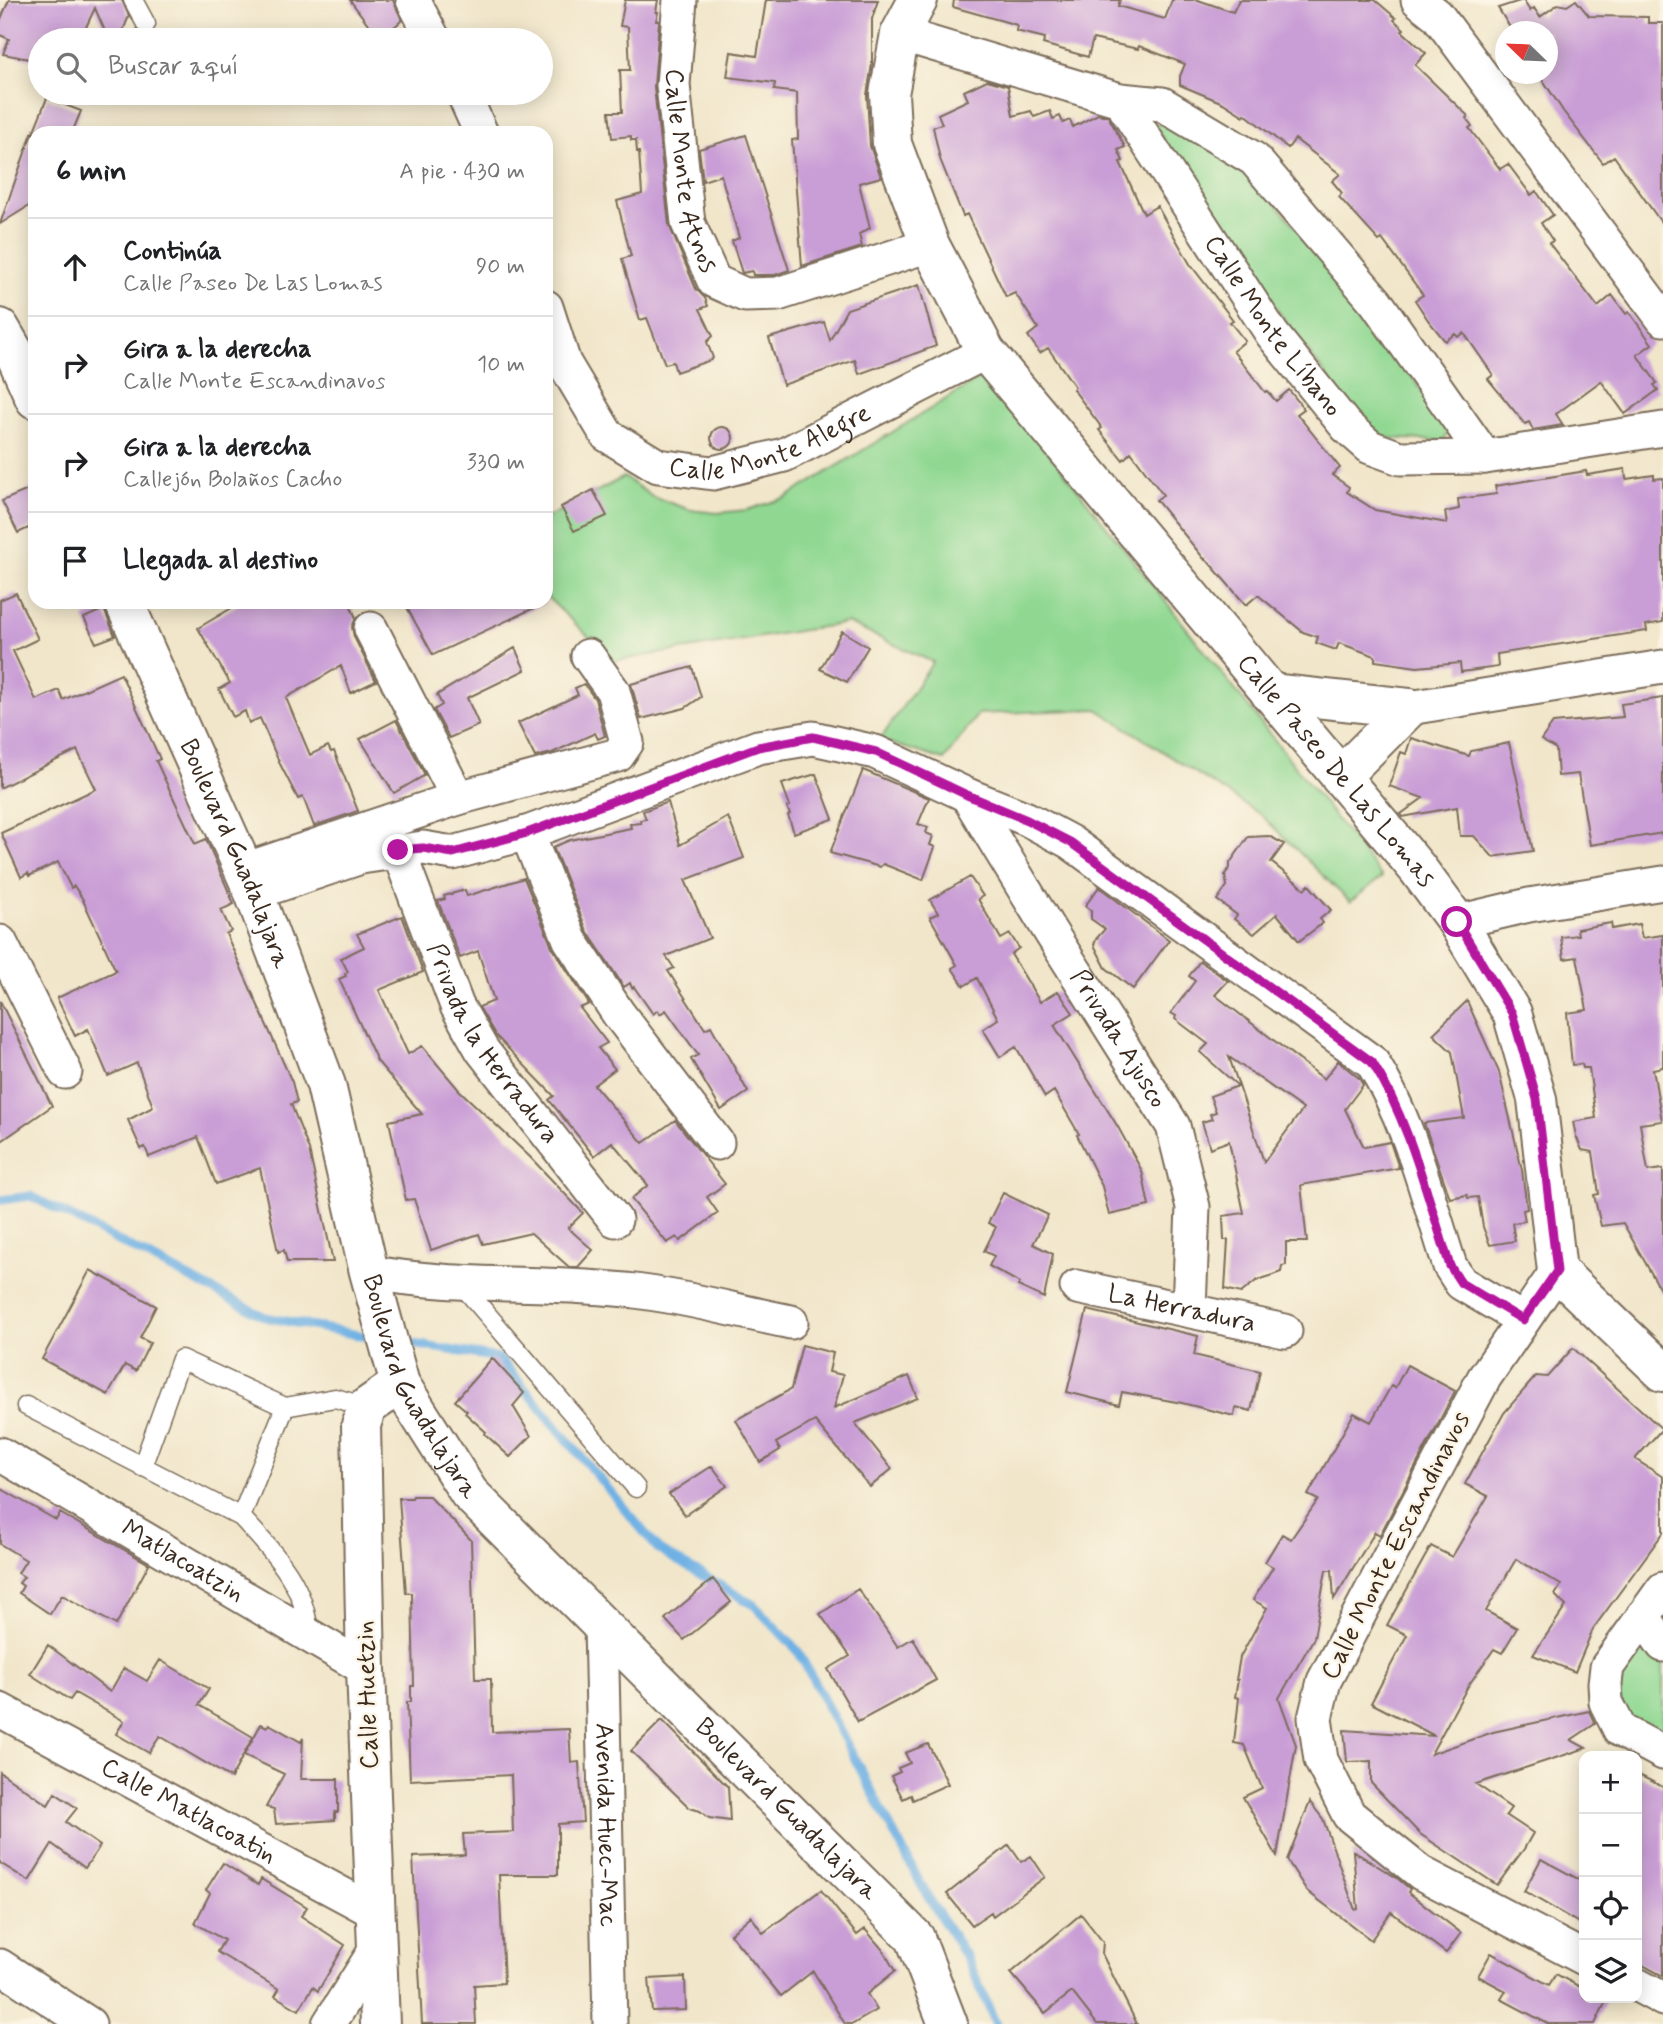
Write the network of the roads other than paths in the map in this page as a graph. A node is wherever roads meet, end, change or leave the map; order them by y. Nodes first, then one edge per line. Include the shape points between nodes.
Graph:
1 (133, 0) edge
2 (412, 0) edge
3 (680, 0) edge
4 (918, 0) edge
5 (1437, 5) edge
6 (146, 24) dead end
7 (428, 28) edge
8 (900, 34) junction
9 (1119, 100) junction
10 (468, 105) edge
11 (478, 126) edge
12 (930, 245) junction
13 (1663, 319) edge
14 (553, 329) edge
15 (5, 347) edge
16 (986, 352) junction
17 (28, 387) edge
18 (1663, 429) edge
19 (1485, 457) junction
20 (127, 609) edge
21 (371, 629) dead end
22 (588, 656) dead end
23 (1663, 667) edge
24 (1270, 693) junction
25 (1409, 708) junction
26 (1340, 777) junction
27 (967, 795) junction
28 (458, 798) junction
29 (527, 833) junction
30 (398, 850) junction
31 (249, 881) junction
32 (1663, 883) edge
33 (1457, 922) junction
34 (0, 942) edge
35 (65, 1072) dead end
36 (717, 1143) dead end
37 (615, 1220) dead end
38 (1557, 1271) junction
39 (461, 1284) junction
40 (1077, 1287) dead end
41 (374, 1288) junction
42 (1189, 1309) junction
43 (1523, 1320) junction
44 (792, 1322) dead end
45 (1285, 1331) dead end
46 (397, 1372) junction
47 (1663, 1372) edge
48 (26, 1406) dead end
49 (285, 1407) junction
50 (367, 1407) junction
51 (0, 1454) edge
52 (142, 1466) junction
53 (636, 1488) dead end
54 (241, 1517) junction
55 (1663, 1589) edge
56 (1643, 1616) junction
57 (601, 1625) junction
58 (309, 1635) junction
59 (1663, 1645) edge
60 (366, 1668) junction
61 (0, 1710) edge
62 (1663, 1753) edge
63 (378, 1930) junction
64 (1579, 1955) edge
65 (0, 1966) edge
66 (1642, 1988) edge
67 (1663, 1999) edge
68 (89, 2024) edge
69 (329, 2024) edge
70 (380, 2024) edge
71 (610, 2024) edge
72 (948, 2024) edge

1 - 6 lane
2 - 7 street
3 - 12 street, Calle Monte Atnos via 673,85 688,223 714,281 745,295 778,294
4 - 8 street, Calle Paseo De Las Lomas
5 - 13 street
8 - 9 street
8 - 12 street, Calle Paseo De Las Lomas via 889,94 892,144
9 - 19 street via 1162,104 1254,159 1376,302
9 - 19 street, Calle Monte Líbano via 1272,334 1346,426 1370,447 1400,458
10 - 11 street
12 - 16 street, Calle Paseo De Las Lomas
14 - 16 street, Calle Monte Alegre via 564,363 607,435 658,466 713,473 784,454
15 - 17 street
16 - 24 street, Calle Paseo De Las Lomas
18 - 19 street, Calle Monte Líbano
20 - 31 street, Boulevard Guadalajara
21 - 28 street
22 - 28 street via 613,691 627,742 618,755
23 - 25 street
24 - 25 street
24 - 26 street, Calle Paseo De Las Lomas
25 - 26 street
26 - 33 street, Calle Paseo De Las Lomas
27 - 29 street via 876,752 813,737 758,747
27 - 42 street, Privada Ajusco via 1173,1126 1193,1208
27 - 43 street via 1070,842 1372,1062 1402,1120 1450,1266 1461,1283
28 - 31 street
29 - 30 street via 453,853
29 - 36 street via 570,940 618,1013
30 - 31 street
30 - 37 street, Privada la Herradura via 457,1006 482,1051
31 - 41 street, Boulevard Guadalajara via 326,1085
32 - 33 street
33 - 38 street, Calle Paseo De Las Lomas via 1512,1013 1537,1099
34 - 35 street
38 - 43 street, Calle Monte Escandinavos
38 - 47 street
39 - 41 street via 404,1279
39 - 44 street via 636,1291
39 - 53 lane
40 - 42 street, La Herradura
41 - 46 street, Boulevard Guadalajara
42 - 45 street, La Herradura
43 - 64 street, Calle Monte Escandinavos via 1484,1378 1324,1681 1315,1718 1321,1760 1349,1815 1421,1873
46 - 50 street
46 - 57 street, Boulevard Guadalajara via 469,1493
48 - 52 lane
49 - 50 lane via 335,1398
49 - 52 lane via 181,1359
49 - 54 lane
50 - 60 street, Calle Huetzin via 361,1425
51 - 58 street, Matlacoatzin
52 - 54 lane
54 - 58 lane via 289,1572 307,1617
55 - 56 street
56 - 59 street
56 - 62 street via 1607,1667 1606,1702 1620,1730
57 - 71 street, Avenida Huec-Mac
57 - 72 street, Boulevard Guadalajara via 915,1938
58 - 60 street, Matlacoatzin
60 - 63 street, Calle Huetzin
61 - 63 street, Calle Matlacoatin
63 - 69 street
63 - 70 street, Calle Huetzin
65 - 68 street
66 - 67 street

